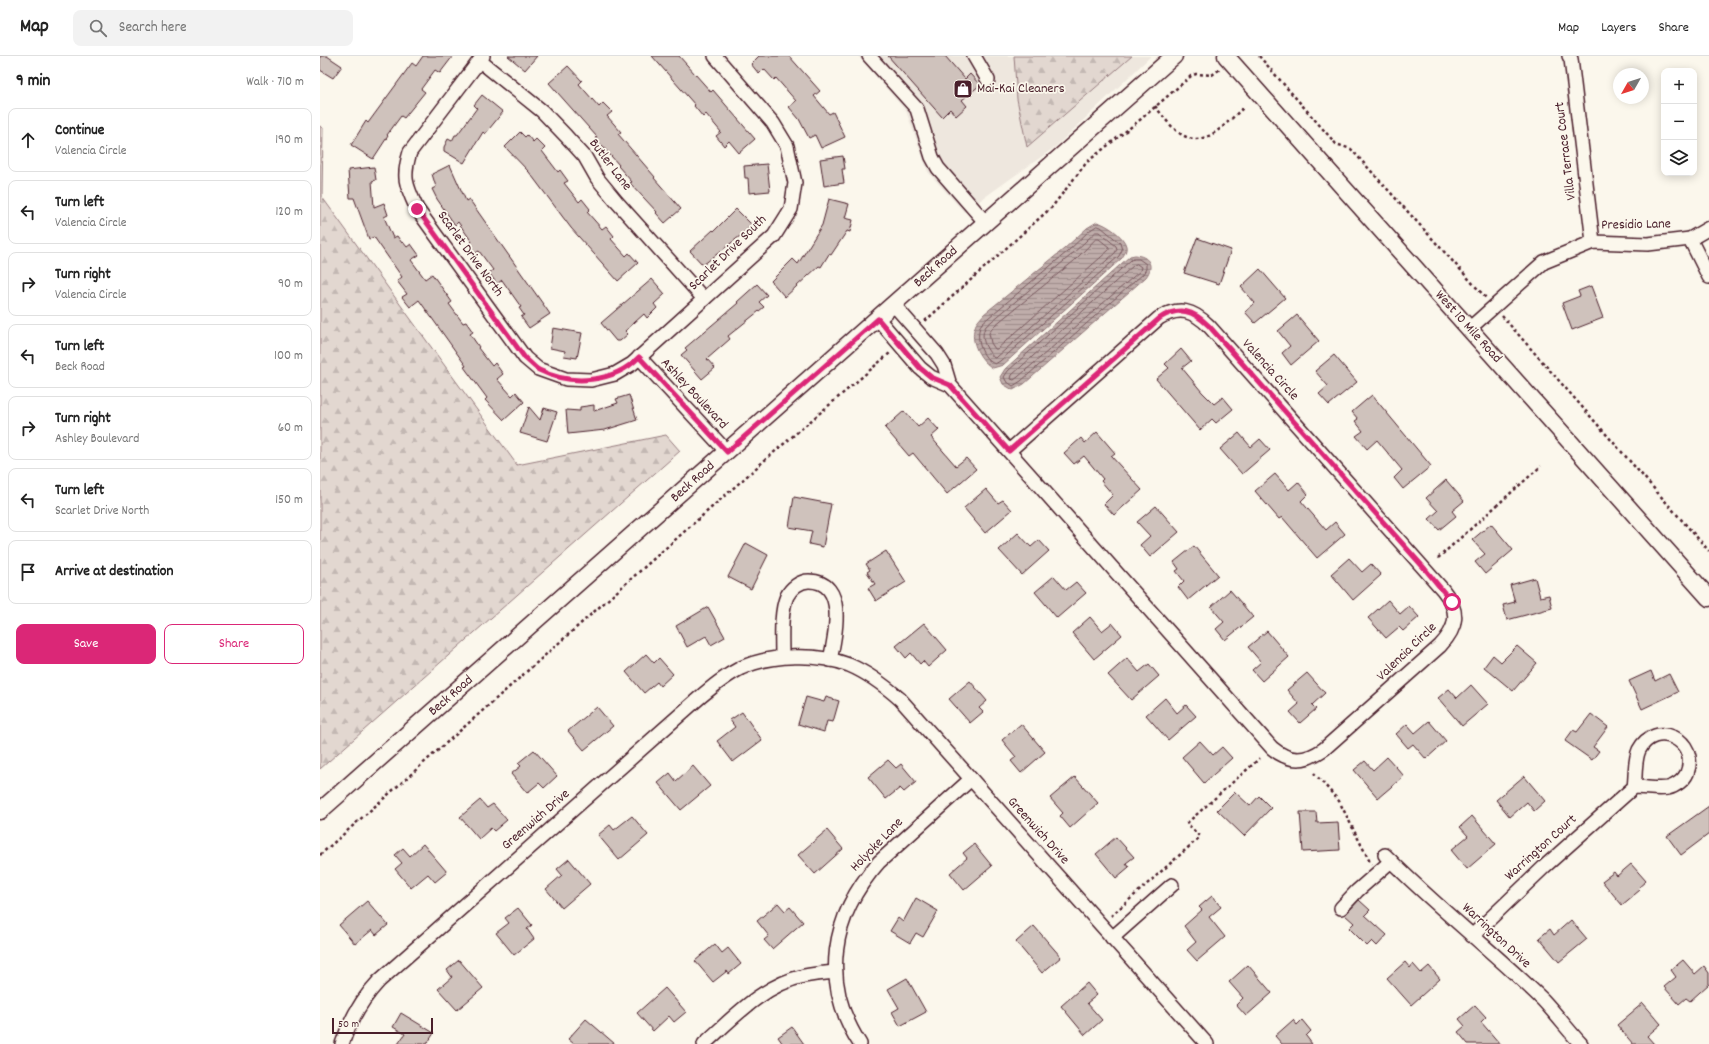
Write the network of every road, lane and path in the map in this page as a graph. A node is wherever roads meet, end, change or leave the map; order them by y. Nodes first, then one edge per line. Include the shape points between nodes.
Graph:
1 (715, 56) edge
2 (869, 56) edge
3 (974, 56) edge
4 (1174, 56) edge
5 (1226, 56) edge
6 (1569, 56) edge
7 (482, 59) edge
8 (1212, 75) dead end
9 (988, 80) dead end
10 (1155, 106) junction
11 (1243, 108) dead end
12 (986, 223) junction
13 (1709, 228) edge
14 (1690, 239) junction
15 (1593, 242) junction
16 (1709, 277) edge
17 (704, 299) junction
18 (894, 305) junction
19 (878, 319) junction
20 (1469, 329) junction
21 (916, 330) junction
22 (899, 344) junction
23 (639, 357) junction
24 (950, 385) junction
25 (1009, 451) junction
26 (727, 452) junction
27 (1541, 466) dead end
28 (1438, 558) dead end
29 (1709, 598) edge
30 (782, 657) junction
31 (830, 660) junction
32 (1260, 758) dead end
33 (1314, 773) dead end
34 (971, 779) junction
35 (1634, 787) junction
36 (320, 811) edge
37 (320, 855) edge
38 (1371, 865) dead end
39 (1172, 885) dead end
40 (1341, 908) dead end
41 (1101, 925) junction
42 (1472, 936) junction
43 (1112, 938) junction
44 (835, 972) junction
45 (342, 1044) edge
46 (704, 1044) edge
47 (860, 1044) edge
48 (1207, 1044) edge
49 (1581, 1044) edge

1 - 17 street, Scarlet Drive South via 773,124 787,146 795,183 791,208 774,236
2 - 12 street via 917,109 938,168
3 - 9 street
4 - 12 main road, Beck Road
5 - 20 main road, West 10 Mile Road
6 - 15 street, Villa Terrace Court
7 - 17 street, Butler Lane via 542,111 566,136 585,157 597,178 616,201
7 - 23 street, Scarlet Drive North via 410,152 405,169 407,188 417,209 525,358 538,369 566,379 591,380 615,374
8 - 10 path via 1191,76
10 - 11 path via 1177,131 1193,139 1209,137
10 - 21 path via 1087,162 1052,207
12 - 18 main road, Beck Road
13 - 14 street, Presidio Lane
14 - 15 street, Presidio Lane via 1648,244
14 - 16 street
15 - 20 street, Presidio Lane via 1544,262
17 - 23 street, Scarlet Drive South
18 - 19 main road, Beck Road
18 - 21 street, Valencia Circle
19 - 22 street, Valencia Circle
19 - 26 main road, Beck Road
20 - 29 main road, West 10 Mile Road
21 - 24 street, Valencia Circle via 944,365
22 - 24 street, Valencia Circle via 931,377
22 - 37 path via 753,470
23 - 26 street, Ashley Boulevard
24 - 25 street, Valencia Circle
25 - 25 street, Valencia Circle via 1272,748 1285,757 1305,758 1324,749 1440,646 1452,631 1454,610 1448,596 1209,326 1195,315 1180,311 1167,313 1160,318
26 - 36 main road, Beck Road
27 - 28 path
30 - 31 street, Greenwich Drive
30 - 31 street via 784,609 788,594 800,583 815,581 829,589 836,606
30 - 45 street, Greenwich Drive via 742,668 693,703 379,981 362,1001
31 - 34 street, Greenwich Drive via 868,674 885,686 900,699
32 - 41 path via 1187,823 1200,837
33 - 38 path via 1339,801
34 - 41 street, Greenwich Drive
34 - 44 street, Holyoke Lane via 894,848 856,891 842,921
35 - 35 street via 1636,760 1644,743 1652,737 1661,735 1675,737 1684,745 1690,765 1678,784 1658,789
35 - 42 street, Warrington Court via 1544,867
39 - 43 street
40 - 42 street, Warrington Drive via 1388,858
41 - 43 street, Greenwich Drive
42 - 49 street, Warrington Drive via 1543,1001
43 - 48 street, Greenwich Drive
44 - 46 street via 804,976 766,991
44 - 47 street, Holyoke Lane via 845,1017

